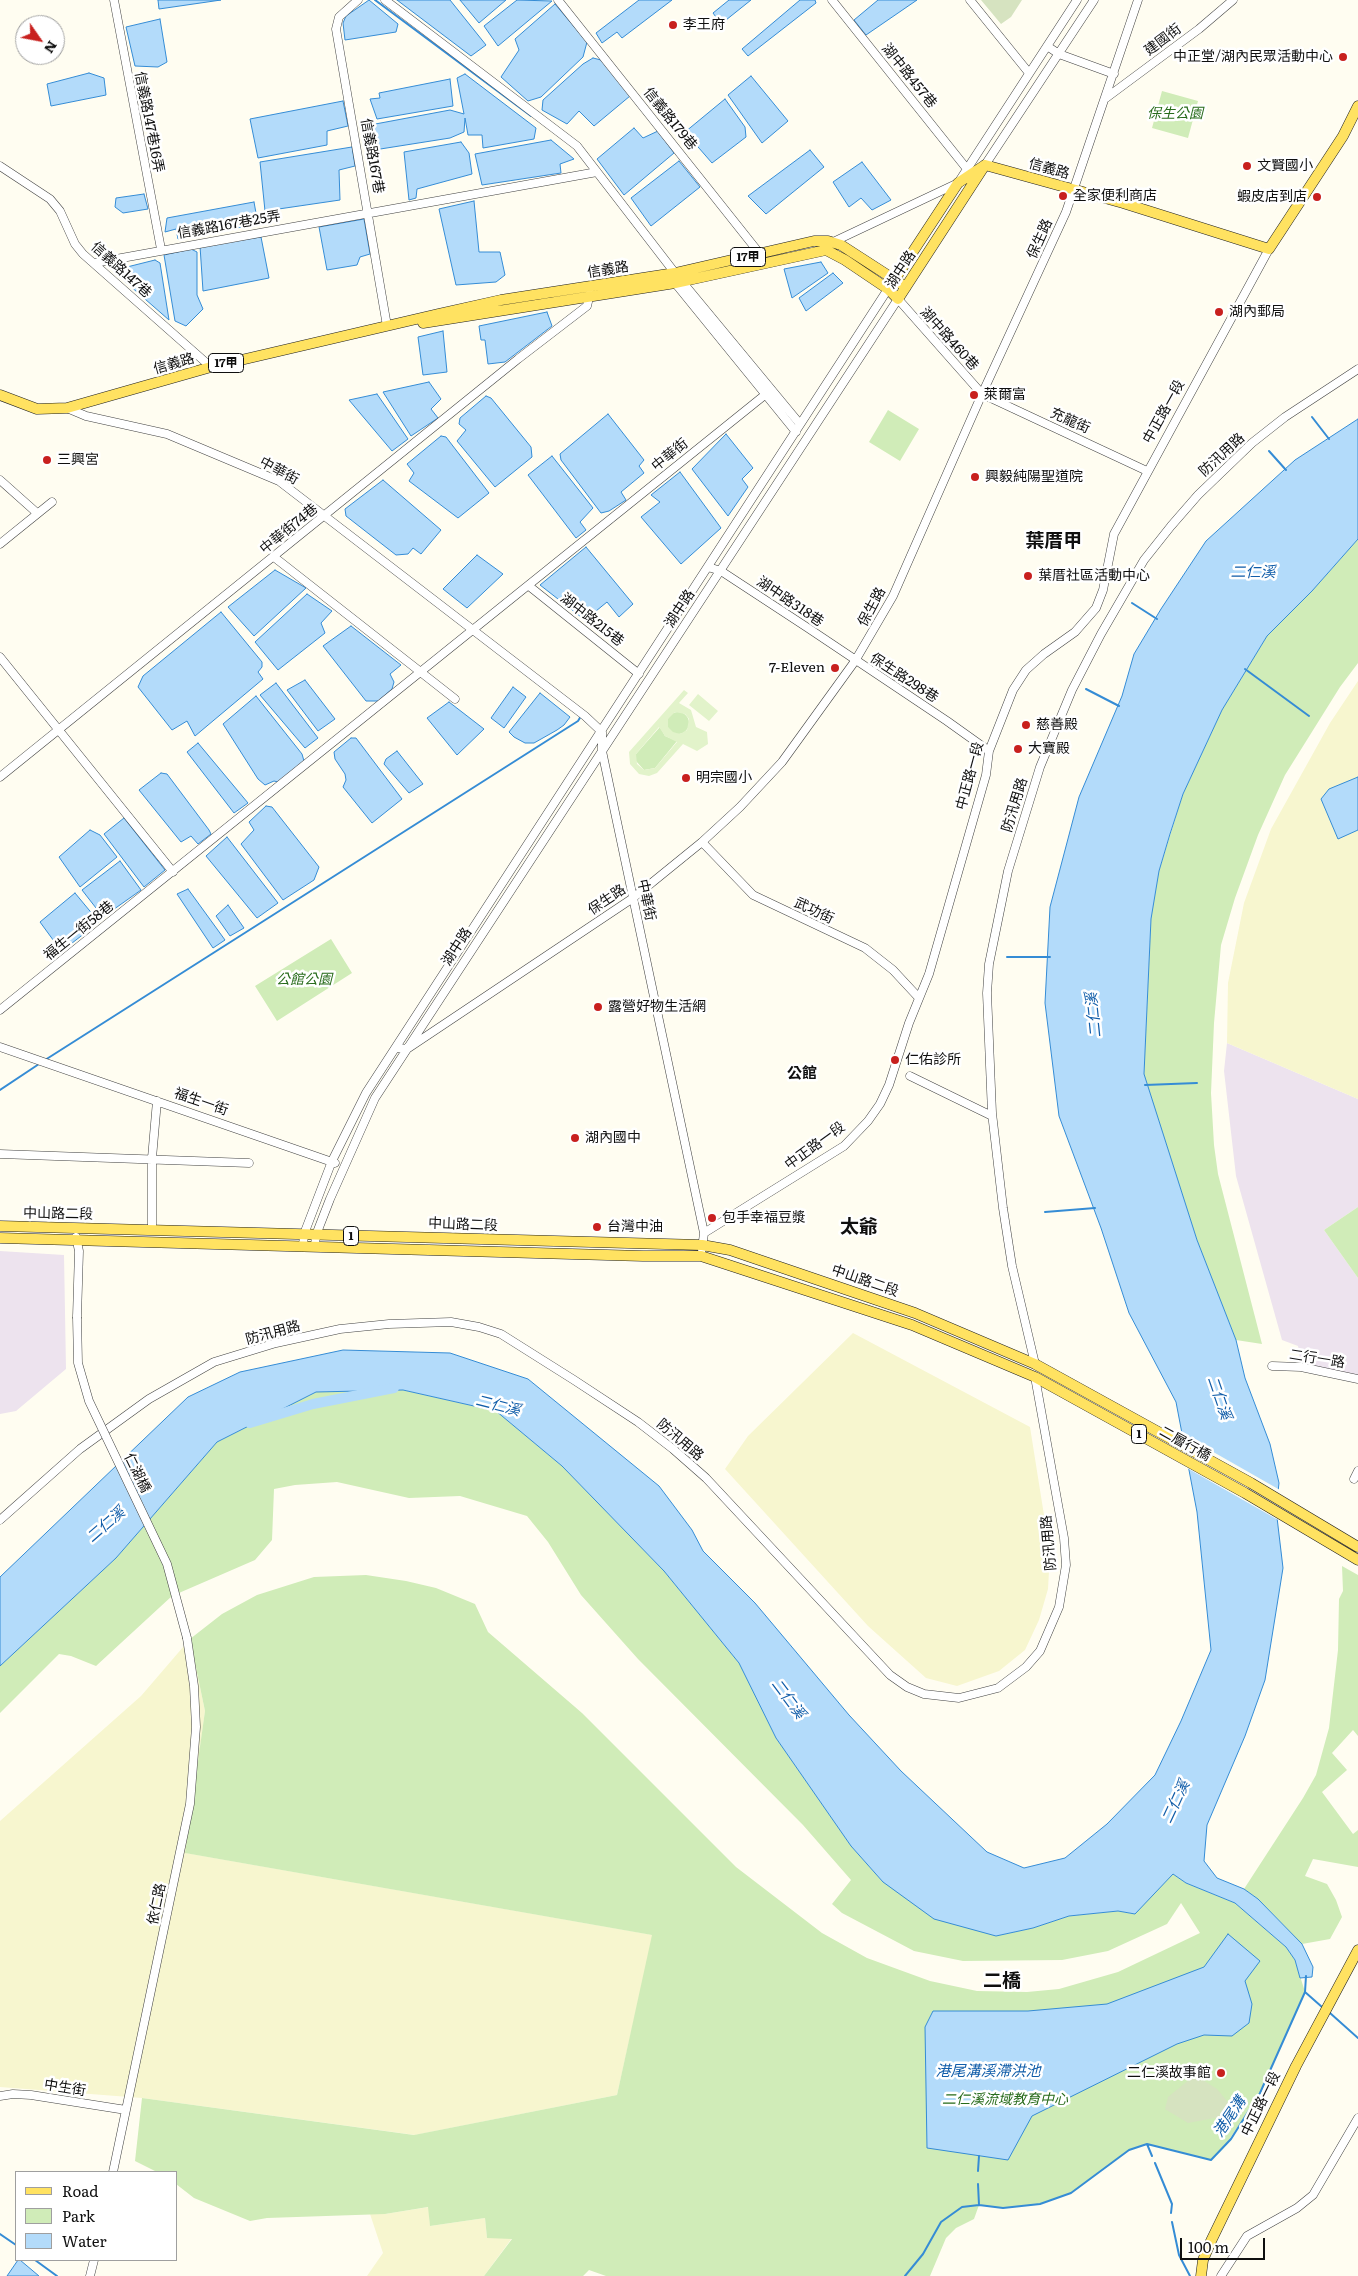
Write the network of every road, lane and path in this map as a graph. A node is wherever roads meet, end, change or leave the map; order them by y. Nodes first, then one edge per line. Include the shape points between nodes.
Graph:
1 (114, 0) edge
2 (358, 0) edge
3 (385, 0) edge
4 (558, 0) edge
5 (832, 0) edge
6 (970, 0) edge
7 (1077, 0) edge
8 (1094, 0) edge
9 (1138, 0) edge
10 (1233, 0) edge
11 (1047, 46) junction
12 (1059, 54) junction
13 (1029, 73) junction
14 (1114, 74) junction
15 (1106, 98) junction
16 (1358, 106) edge
17 (985, 165) junction
18 (0, 166) edge
19 (967, 168) junction
20 (597, 172) junction
21 (958, 183) junction
22 (1073, 190) junction
23 (369, 212) junction
24 (832, 242) junction
25 (1269, 249) junction
26 (161, 250) junction
27 (760, 254) junction
28 (94, 263) junction
29 (678, 279) junction
30 (894, 280) junction
31 (591, 286) junction
32 (906, 286) junction
33 (888, 289) junction
34 (589, 297) junction
35 (898, 299) junction
36 (387, 326) junction
37 (211, 367) junction
38 (1358, 369) edge
39 (0, 394) edge
40 (766, 394) junction
41 (982, 394) junction
42 (67, 408) junction
43 (800, 424) junction
44 (796, 432) junction
45 (1147, 471) junction
46 (0, 480) edge
47 (52, 502) dead end
48 (36, 512) junction
49 (324, 515) junction
50 (0, 544) edge
51 (274, 557) junction
52 (708, 567) junction
53 (721, 571) junction
54 (529, 586) junction
55 (474, 630) junction
56 (0, 657) edge
57 (855, 661) junction
58 (420, 672) junction
59 (639, 674) junction
60 (455, 699) dead end
61 (58, 730) junction
62 (602, 732) junction
63 (989, 751) junction
64 (602, 752) junction
65 (0, 777) edge
66 (702, 842) junction
67 (173, 872) junction
68 (633, 898) junction
69 (919, 998) junction
70 (0, 1010) edge
71 (0, 1046) edge
72 (397, 1048) junction
73 (407, 1049) junction
74 (910, 1076) dead end
75 (157, 1101) junction
76 (992, 1116) junction
77 (0, 1154) edge
78 (152, 1158) junction
79 (332, 1161) junction
80 (249, 1163) dead end
81 (343, 1167) junction
82 (0, 1226) edge
83 (76, 1228) junction
84 (152, 1230) junction
85 (704, 1233) junction
86 (304, 1234) junction
87 (316, 1235) junction
88 (0, 1238) edge
89 (76, 1240) junction
90 (702, 1245) junction
91 (303, 1246) junction
92 (315, 1246) junction
93 (700, 1256) junction
94 (915, 1313) joint
95 (912, 1325) joint
96 (1034, 1364) junction
97 (1272, 1366) dead end
98 (1035, 1378) junction
99 (1358, 1380) edge
100 (1358, 1470) edge
101 (1354, 1479) dead end
102 (0, 1520) edge
103 (1358, 1547) edge
104 (1358, 1560) edge
105 (187, 1638) joint
106 (1358, 1950) edge
107 (0, 2096) edge
108 (126, 2110) junction
109 (1358, 2118) edge
110 (113, 2171) edge
111 (94, 2261) edge
112 (90, 2276) edge
113 (1201, 2276) edge
114 (1221, 2276) edge

1 - 26 street, 信義路147巷16弄
2 - 23 street, 信義路167巷 via 339,17 336,29
3 - 20 street via 577,146
4 - 27 street, 信義路179巷
5 - 19 street, 湖中路457巷
6 - 13 street
7 - 11 street, 湖中路
8 - 12 street, 湖中路
9 - 14 street, 保生路
10 - 15 street, 建國街
11 - 12 street
11 - 13 street, 湖中路
12 - 14 street
12 - 17 street, 湖中路
13 - 19 street, 湖中路
14 - 15 street, 保生路
15 - 22 street, 保生路
16 - 25 main road via 1343,136
17 - 21 main road, 信義路
17 - 22 main road, 信義路
17 - 32 main road, 湖中路
18 - 28 street, 信義路147巷 via 50,199 60,210 75,244
19 - 21 street, 湖中路
20 - 23 street, 信義路167巷25弄
20 - 29 street
21 - 24 street, 信義路
21 - 30 main road, 湖中路
22 - 25 main road, 信義路
22 - 41 street, 保生路
23 - 26 street, 信義路167巷25弄
23 - 36 street, 信義路167巷
24 - 27 main road, 信義路 / 17甲 via 814,241
24 - 30 main road, 信義路 / 17甲
25 - 45 street, 中正路一段
26 - 28 street, 信義路167巷25弄
27 - 29 main road, 信義路 / 17甲
28 - 37 street, 信義路147巷
29 - 31 main road, 信義路 / 17甲
29 - 33 main road, 信義路 / 17甲 via 826,250
29 - 34 main road, 信義路 / 17甲
29 - 40 street
29 - 43 street
30 - 32 main road, 信義路 / 17甲
30 - 33 main road, 湖中路
31 - 34 street
31 - 36 main road, 信義路 / 17甲 via 501,300
32 - 35 main road, 湖中路
33 - 35 main road, 17甲
33 - 43 street, 湖中路
34 - 36 main road, 信義路 / 17甲 via 444,321
34 - 49 street, 中華街74巷 via 587,306
35 - 41 street, 湖中路460巷
35 - 53 street, 湖中路
36 - 37 main road, 信義路 / 17甲
37 - 42 main road, 信義路 / 17甲
38 - 76 street, 防汛用路 via 1252,442 1198,495 1144,560 1072,690 1040,767 1008,871 989,964 987,993
39 - 42 main road, 信義路 / 17甲 via 37,409
40 - 44 street
40 - 54 street, 中華街
41 - 45 street, 充龍街
41 - 57 street, 保生路 via 893,596
42 - 49 street, 中華街 via 86,416 151,430 193,445 279,481
43 - 44 street, 湖中路
44 - 52 street, 湖中路
45 - 63 street, 中正路一段 via 1114,534 1103,590 1096,608 1076,632 1044,654 1020,678
46 - 48 street
47 - 48 street
48 - 50 street
49 - 51 street, 中華街74巷
49 - 55 street, 中華街
51 - 58 street
51 - 61 street, 中華街74巷
52 - 53 street, 湖中路318巷
52 - 59 street, 湖中路
53 - 57 street, 湖中路318巷
53 - 64 street, 湖中路
54 - 55 street, 中華街
54 - 59 street, 湖中路215巷
55 - 58 street, 中華街
55 - 62 street, 中華街
56 - 61 street
57 - 63 street, 保生路298巷
57 - 66 street, 保生路 via 782,762
58 - 60 street
58 - 67 street, 中華街
59 - 62 street, 湖中路
61 - 65 street, 中華街74巷
61 - 67 street
62 - 64 street, 中華街
62 - 72 street, 湖中路
63 - 69 street, 中正路一段 via 986,775 942,932
64 - 68 street, 中華街
64 - 73 street, 湖中路
66 - 68 street, 保生路
66 - 69 street, 武功街 via 753,896 865,948 893,970
67 - 70 street, 福生一街58巷
68 - 73 street, 保生路
68 - 85 street, 中華街
69 - 85 street, 中正路一段 via 889,1085 868,1121 830,1156
71 - 75 street, 福生一街
72 - 73 street
72 - 79 street, 湖中路 via 366,1093
73 - 81 street, 湖中路 via 374,1098
74 - 76 street
75 - 78 street
75 - 79 street, 福生一街
76 - 96 street, 防汛用路 via 1012,1266
77 - 78 street
78 - 80 street
78 - 84 street
79 - 81 street, 福生一街
79 - 86 street, 湖中路
81 - 87 street, 湖中路
82 - 83 main road, 中山路二段 / 1
83 - 84 main road, 中山路二段 / 1
83 - 89 street, 仁湖橋
84 - 86 main road, 中山路二段 / 1
85 - 90 street
86 - 87 main road, 中山路二段 / 1
86 - 91 street, 湖中路
87 - 90 main road, 中山路二段 / 1
87 - 92 street, 湖中路
88 - 89 main road, 中山路二段 / 1
89 - 91 main road, 中山路二段 / 1
89 - 105 street, 仁湖橋, bridge via 79,1251 78,1363 89,1401 167,1564
90 - 93 street
90 - 94 main road, 中山路二段 / 1 via 778,1265
91 - 92 main road, 中山路二段 / 1
92 - 93 main road, 中山路二段 / 1
93 - 95 main road, 中山路二段 / 1
94 - 96 main road, 二層行橋 / 1
95 - 98 main road, 二層行橋 / 1
96 - 103 main road, 二層行橋 / 1 via 1251,1483
97 - 99 street, 二行一路 via 1300,1367
98 - 102 street, 防汛用路 via 1064,1538 1066,1565 1059,1607 1040,1651 1026,1667 998,1688 958,1698 924,1694 890,1675 706,1478 638,1422 501,1334 470,1325 451,1322 340,1329 276,1343 214,1362 149,1399 80,1449
98 - 104 main road, 二層行橋 / 1 via 1236,1488
100 - 101 street
105 - 108 street, 依仁路 via 196,1727 190,1804
106 - 113 main road, 中正路一段 via 1320,2018 1208,2247
107 - 108 street, 中生街 via 13,2094
108 - 110 street, 依仁路
109 - 114 street via 1313,2195 1248,2236
111 - 112 street

